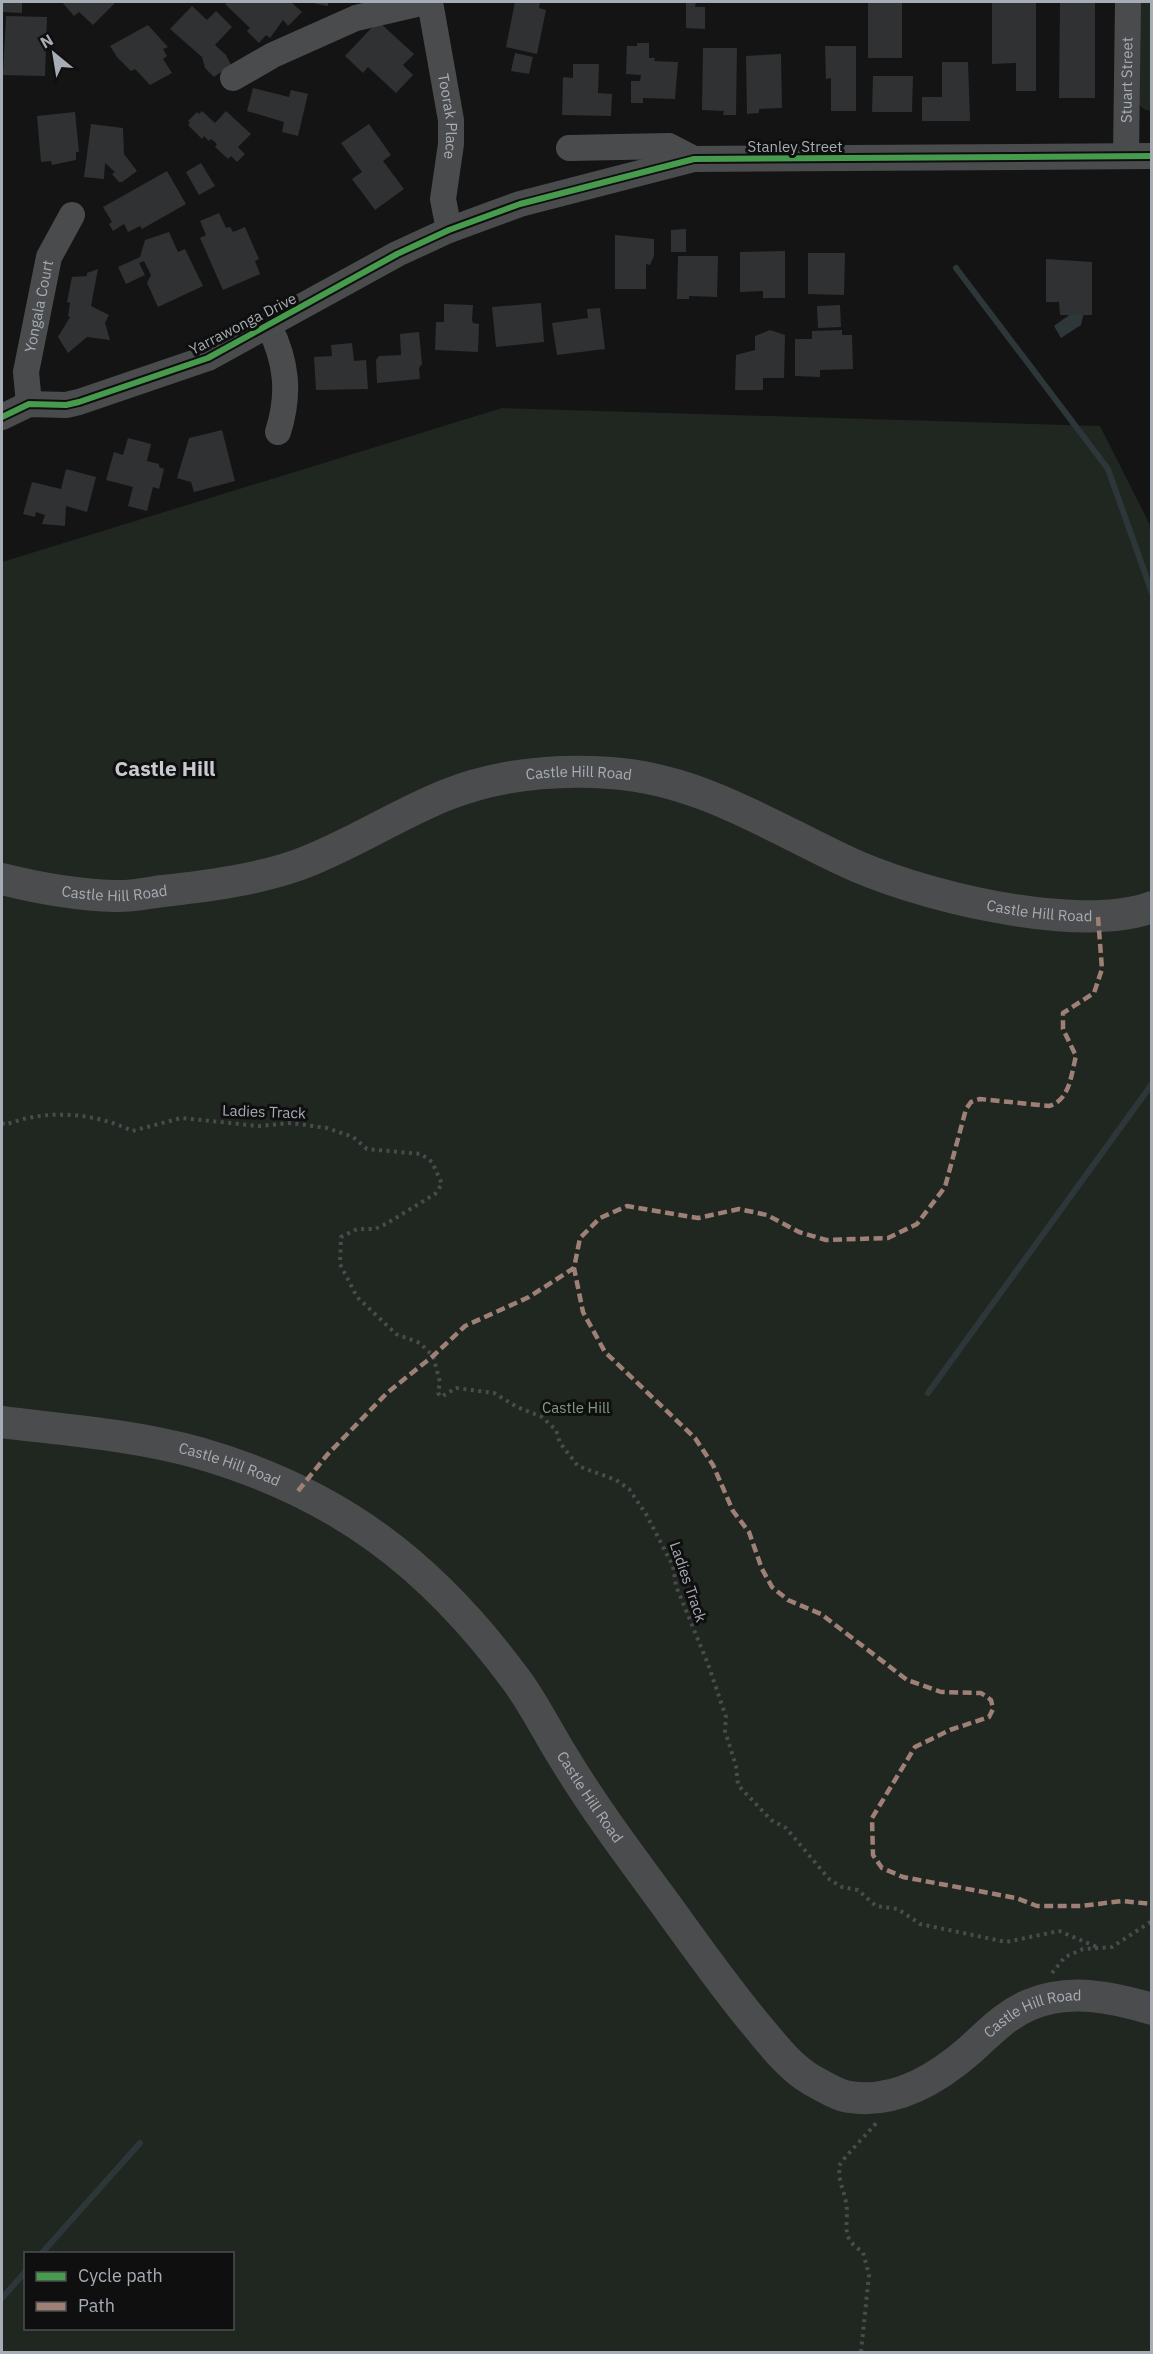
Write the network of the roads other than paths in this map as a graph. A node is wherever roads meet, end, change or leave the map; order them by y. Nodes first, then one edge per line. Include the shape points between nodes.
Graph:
1 (425, 2) edge
2 (430, 2) edge
3 (1128, 2) edge
4 (353, 10) edge
5 (233, 78) dead end
6 (569, 148) dead end
7 (1125, 156) junction
8 (1152, 156) edge
9 (694, 159) junction
10 (72, 215) dead end
11 (449, 230) junction
12 (269, 326) junction
13 (29, 404) junction
14 (2, 417) edge
15 (278, 432) dead end
16 (2, 879) edge
17 (1152, 908) edge
18 (2, 1422) edge
19 (1152, 2009) edge

1 - 4 street
2 - 11 street, Toorak Place via 451,120 443,200
3 - 7 street, Stuart Street
4 - 5 street
6 - 9 street via 669,146
7 - 8 street, Stanley Street
7 - 9 street, Stanley Street
9 - 11 street, Stanley Street via 520,204
10 - 13 street, Yongala Court via 49,257 26,372
11 - 12 street, Yarrawonga Drive via 397,254
12 - 13 street, Yarrawonga Drive via 208,358 79,402
12 - 15 street via 287,380 286,407
13 - 14 street, Yarrawonga Drive
16 - 17 main road, Castle Hill Road via 38,888 117,897 253,878 299,865 476,784 518,774 578,771 679,784 732,804 844,861 904,883 964,898 1053,917 1098,917
18 - 19 main road, Castle Hill Road via 116,1436 196,1452 255,1471 353,1518 408,1561 456,1605 486,1640 520,1686 600,1815 735,2000 783,2057 808,2078 849,2097 897,2095 943,2072 999,2022 1029,2004 1062,1996 1098,1995

